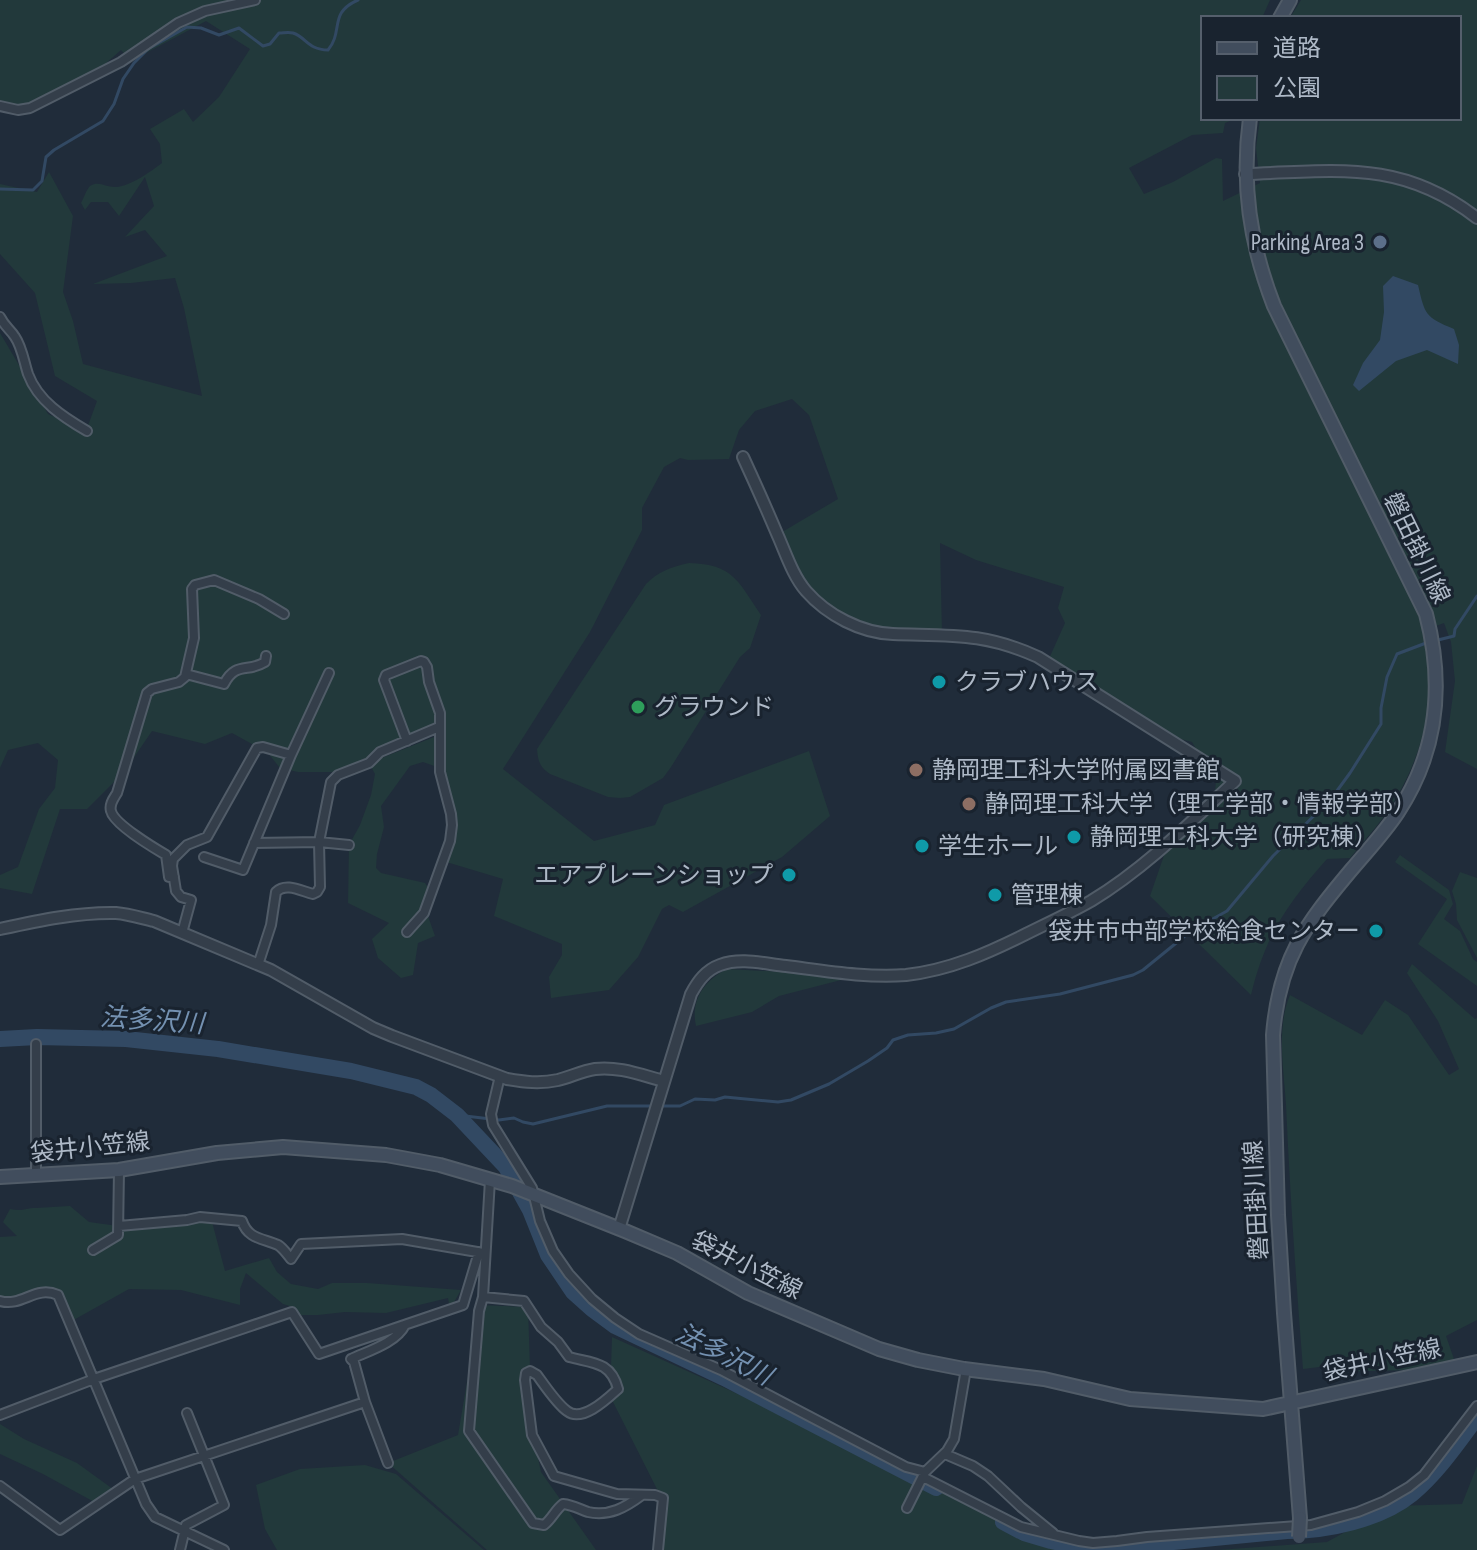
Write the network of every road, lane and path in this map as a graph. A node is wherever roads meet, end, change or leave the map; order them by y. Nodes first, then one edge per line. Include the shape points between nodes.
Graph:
1 (255, 0) edge
2 (0, 106) edge
3 (1250, 120) edge
4 (1245, 174) junction
5 (1477, 218) edge
6 (0, 317) edge
7 (87, 431) dead end
8 (743, 457) dead end
9 (284, 614) dead end
10 (266, 656) dead end
11 (329, 673) dead end
12 (186, 674) junction
13 (439, 727) junction
14 (407, 741) junction
15 (291, 755) junction
16 (319, 842) junction
17 (254, 843) junction
18 (349, 845) dead end
19 (204, 857) dead end
20 (174, 877) junction
21 (0, 929) edge
22 (407, 932) dead end
23 (182, 933) junction
24 (258, 965) junction
25 (36, 1044) dead end
26 (500, 1076) junction
27 (664, 1081) junction
28 (119, 1170) junction
29 (36, 1175) junction
30 (0, 1177) edge
31 (490, 1180) junction
32 (533, 1196) junction
33 (119, 1226) junction
34 (619, 1229) junction
35 (93, 1250) dead end
36 (482, 1253) junction
37 (483, 1297) junction
38 (0, 1301) edge
39 (405, 1325) junction
40 (1477, 1362) edge
41 (966, 1369) junction
42 (94, 1379) junction
43 (365, 1402) junction
44 (1292, 1402) junction
45 (1477, 1406) edge
46 (187, 1413) dead end
47 (0, 1415) edge
48 (945, 1454) junction
49 (204, 1456) junction
50 (388, 1463) dead end
51 (924, 1474) junction
52 (135, 1479) junction
53 (0, 1486) edge
54 (642, 1495) junction
55 (1018, 1504) junction
56 (907, 1508) dead end
57 (1016, 1525) junction
58 (185, 1530) junction
59 (1055, 1534) junction
60 (1299, 1544) edge
61 (180, 1550) edge
62 (224, 1550) edge
63 (658, 1550) edge

1 - 2 street via 178,23 121,62 30,108
3 - 4 main road, 磐田掛川線
4 - 5 street via 1383,174 1426,187
4 - 44 main road, 磐田掛川線 via 1265,285 1426,614 1436,670 1431,738 1417,777 1397,814 1303,931 1279,989 1273,1035 1275,1123
6 - 7 street via 15,337 38,392 57,413
8 - 27 street via 800,581 826,610 871,631 965,635 1020,649 1235,781 1091,901 962,963 884,975 741,961 717,966 691,994
9 - 12 street via 214,580 195,585 194,638
10 - 12 street via 261,666 235,670 224,684
11 - 15 street
12 - 20 street via 179,682 147,693 110,809 143,842 166,855 169,877
13 - 14 street
13 - 14 street via 440,713 424,662 386,675
13 - 22 street via 450,841 424,913
14 - 16 street via 333,779
15 - 17 street
15 - 20 street via 257,748 207,837 187,845 173,859
16 - 17 street
16 - 18 street
16 - 24 street via 320,887 313,894 285,887 276,892
17 - 19 street via 243,870
20 - 23 street via 176,891 191,900
21 - 23 street via 117,913
23 - 24 street
24 - 26 street via 373,1028
25 - 29 street
26 - 27 street via 542,1082 606,1068
26 - 32 street via 493,1125
27 - 34 street
28 - 29 main road, 袋井小笠線
28 - 31 main road, 袋井小笠線 via 283,1147 386,1155
28 - 33 street
29 - 30 main road, 袋井小笠線
31 - 32 main road, 袋井小笠線
31 - 36 street
32 - 34 main road, 袋井小笠線
32 - 51 street via 553,1251 615,1318
33 - 35 street via 118,1235
33 - 36 street via 200,1217 242,1221 253,1237 281,1247 291,1259 301,1244 402,1239
34 - 41 main road, 袋井小笠線 via 677,1253 748,1293 879,1349
36 - 37 street
36 - 39 street via 463,1305
37 - 54 street via 469,1431 533,1523 544,1525 563,1504 611,1512
37 - 54 street via 524,1301 569,1357 593,1361 615,1378 618,1389 576,1415 568,1413 537,1375 526,1373 532,1435 554,1476 617,1494
38 - 42 street via 15,1302 42,1291 58,1295
39 - 42 street via 319,1354 292,1312
39 - 43 street via 389,1340 351,1359
40 - 44 main road, 袋井小笠線
41 - 44 main road, 袋井小笠線 via 1044,1379 1130,1399 1263,1409
41 - 48 street via 954,1439
42 - 47 street
42 - 52 street
43 - 49 street
43 - 50 street
44 - 60 main road, 磐田掛川線, bridge
45 - 59 street via 1424,1475 1358,1512 1311,1525 1093,1543
46 - 49 street
48 - 51 street
48 - 55 street via 988,1476
49 - 52 street
49 - 58 street via 224,1505
51 - 56 street
51 - 57 street
52 - 53 street via 60,1530
52 - 58 street via 155,1517
54 - 63 street via 663,1498
55 - 57 street
55 - 59 street
57 - 59 street
58 - 61 street
58 - 62 street

